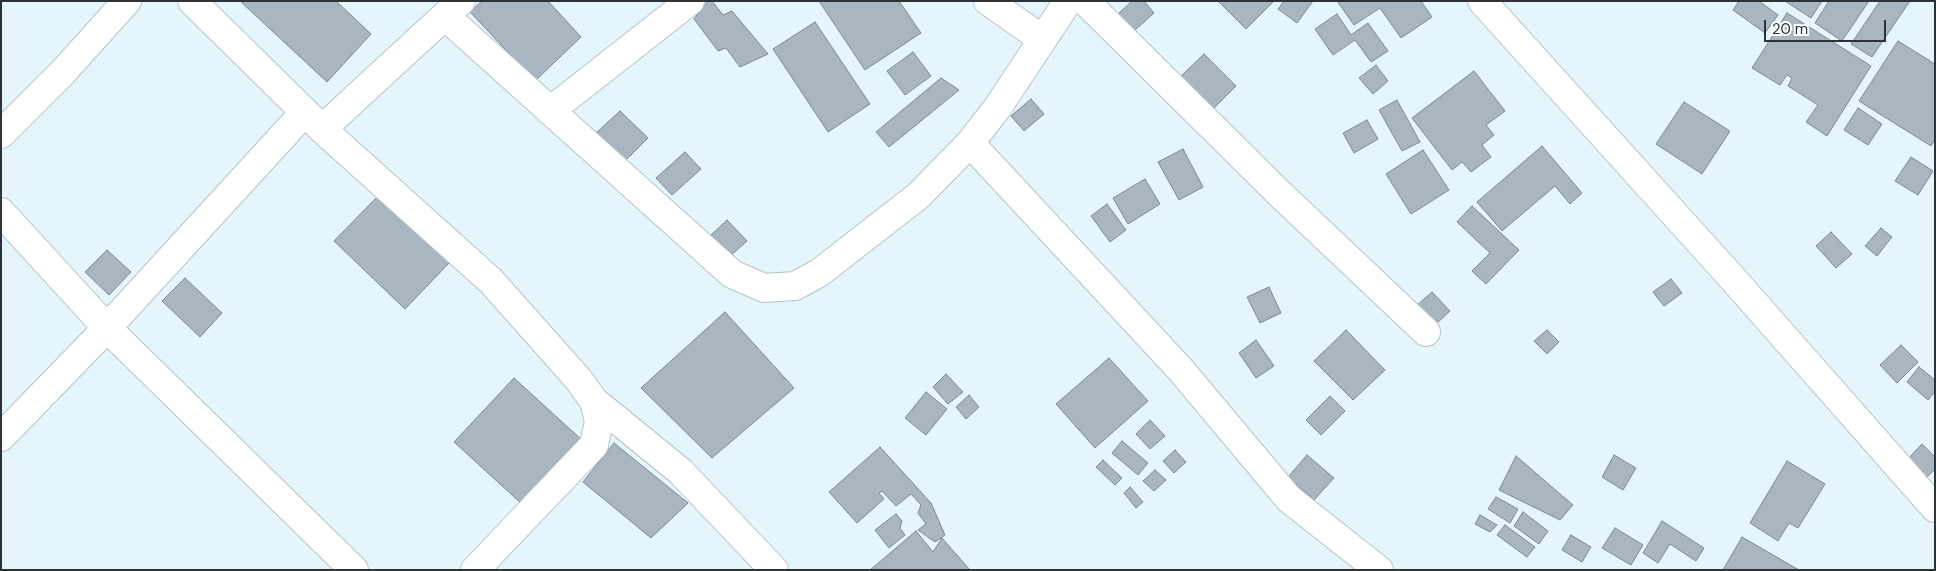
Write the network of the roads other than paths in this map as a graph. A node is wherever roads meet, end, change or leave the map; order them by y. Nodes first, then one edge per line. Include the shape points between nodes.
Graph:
1 (128, 1) edge
2 (192, 1) edge
3 (690, 1) edge
4 (988, 1) edge
5 (1068, 1) edge
6 (1084, 1) edge
7 (1482, 1) edge
8 (453, 9) edge
9 (1042, 39) junction
10 (550, 111) junction
11 (313, 121) junction
12 (1, 134) edge
13 (970, 143) junction
14 (1, 212) edge
15 (107, 328) junction
16 (1426, 332) dead end
17 (594, 400) junction
18 (1, 437) edge
19 (1935, 508) edge
20 (354, 570) edge
21 (475, 570) edge
22 (774, 570) edge
23 (1379, 570) edge

1 - 12 street
2 - 11 street
3 - 10 street
4 - 9 street
5 - 9 street
6 - 16 street
7 - 19 street via 1741,287
8 - 10 street
8 - 11 street
9 - 13 street via 998,108
10 - 13 street via 732,274 764,288 795,286 820,273 918,196
11 - 15 street
11 - 17 street via 491,281
13 - 23 street via 1180,369 1288,499
14 - 15 street
15 - 18 street
15 - 20 street
17 - 21 street via 599,421 594,445
17 - 22 street via 680,471

